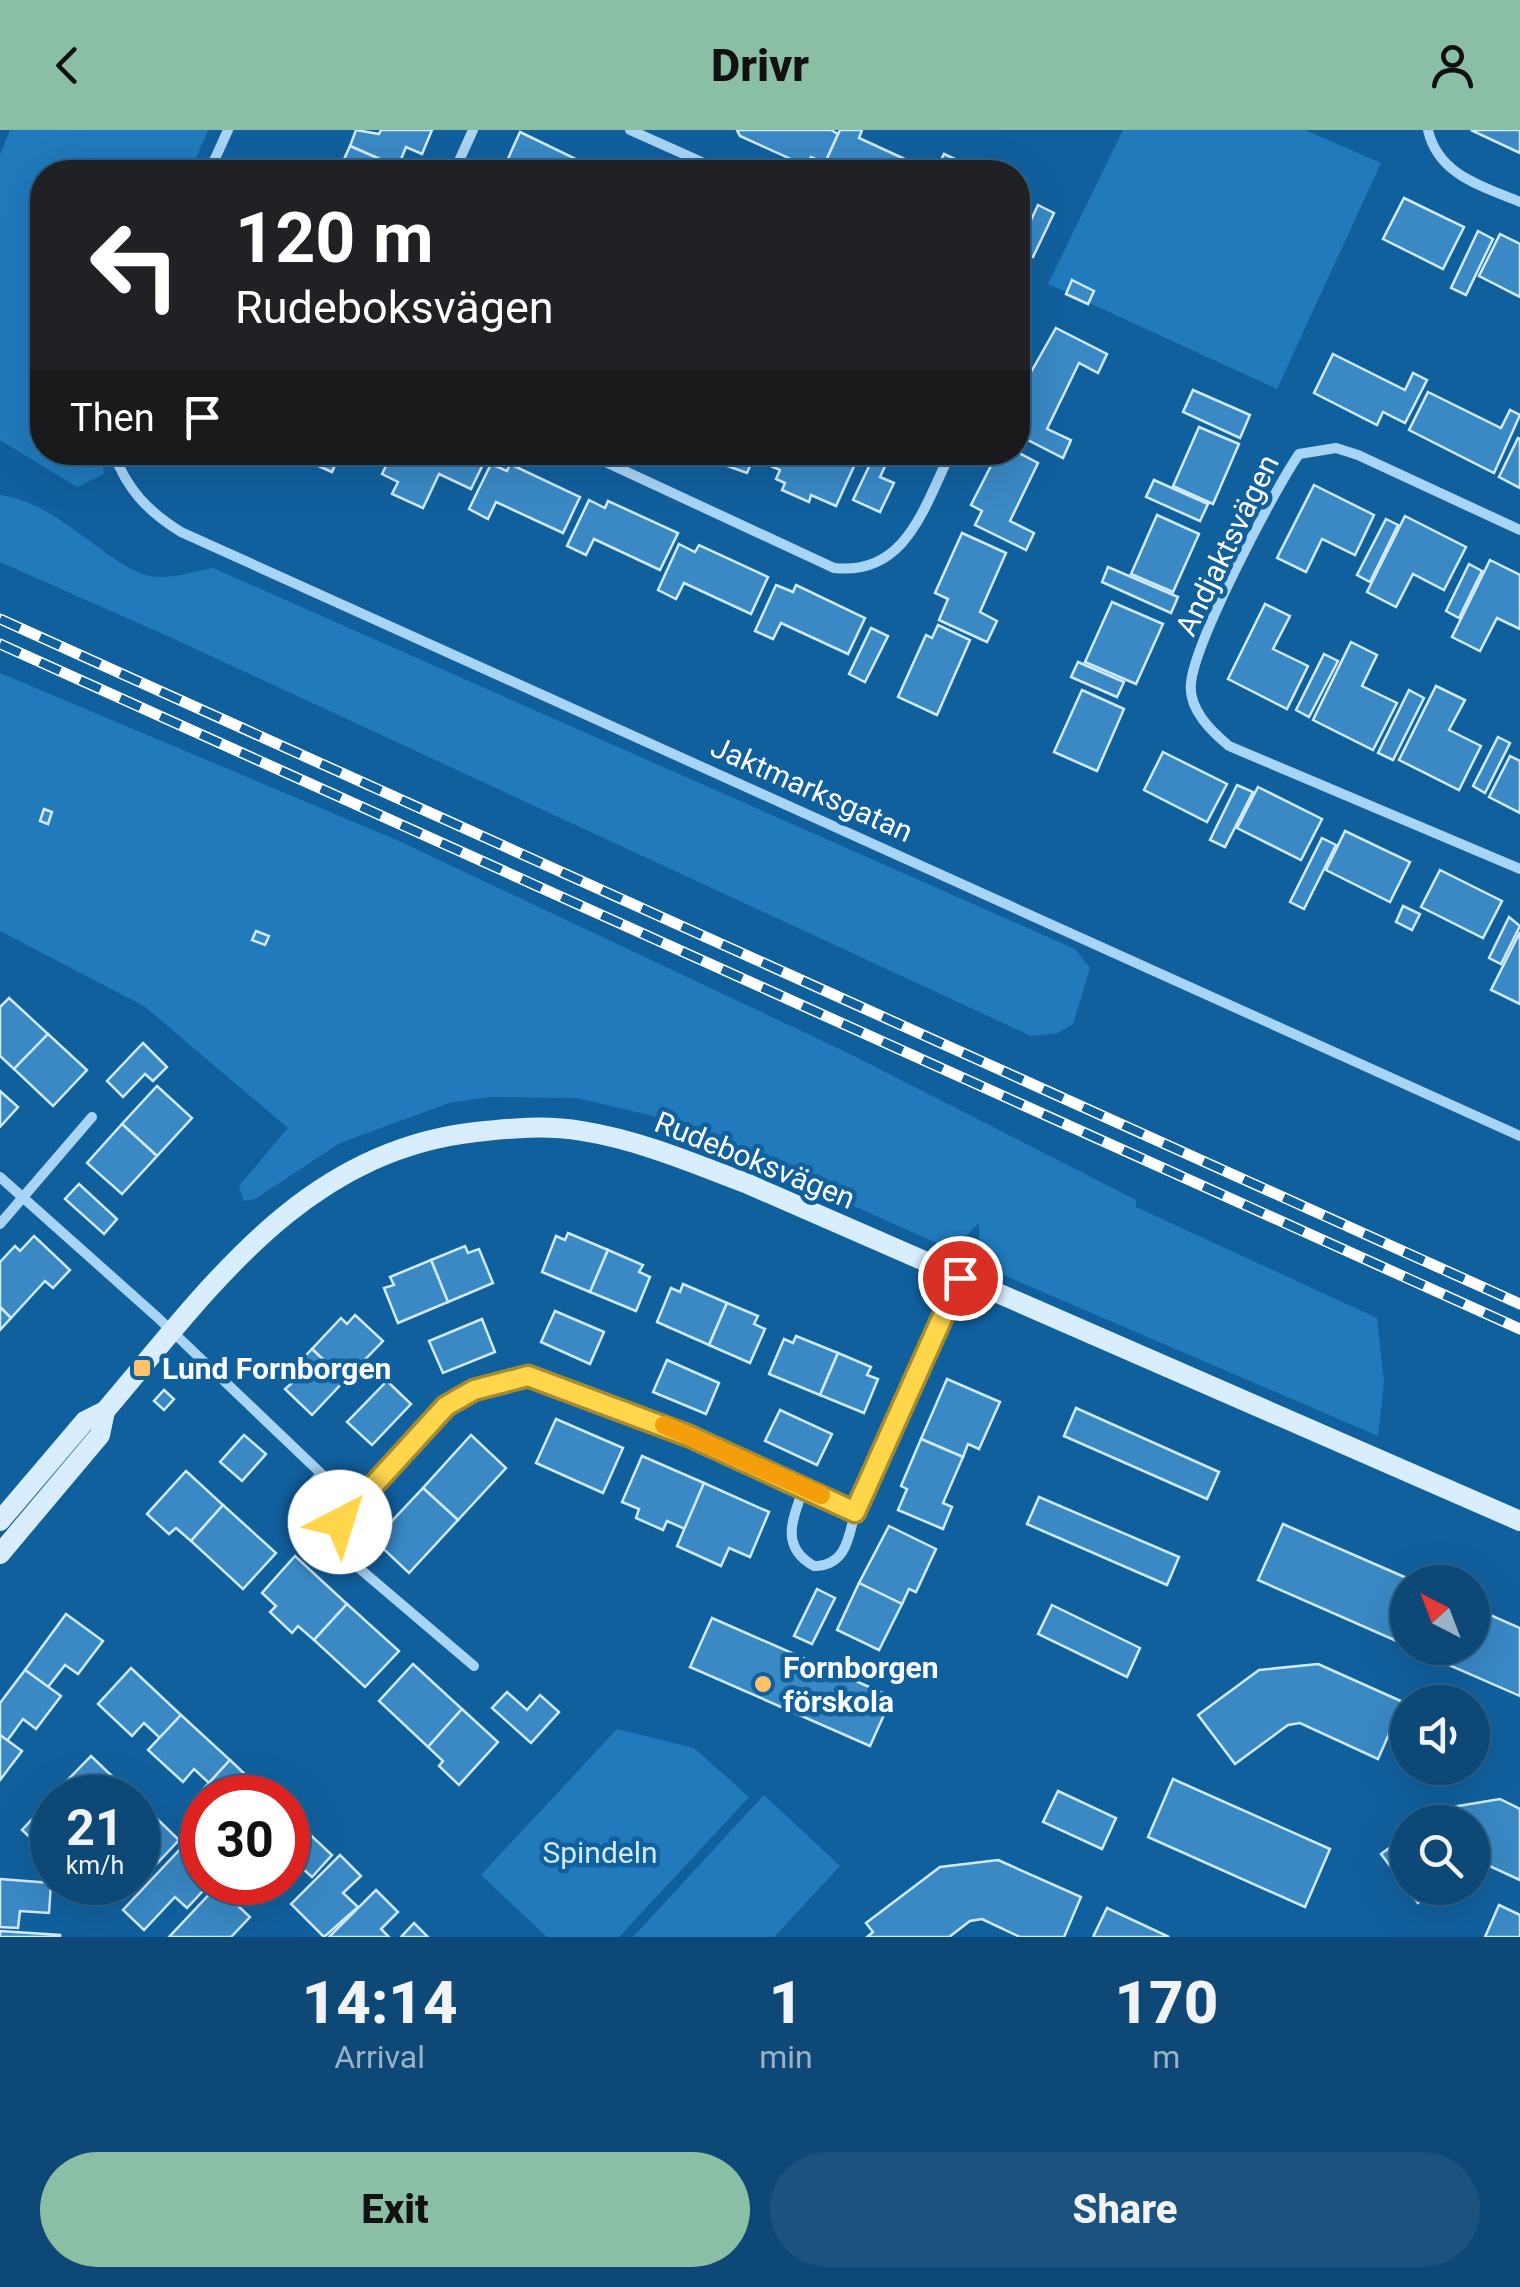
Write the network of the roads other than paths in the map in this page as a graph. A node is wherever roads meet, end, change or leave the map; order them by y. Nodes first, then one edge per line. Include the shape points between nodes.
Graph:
1 (228, 130) edge
2 (473, 130) edge
3 (630, 130) edge
4 (1428, 130) edge
5 (214, 160) edge
6 (459, 160) edge
7 (697, 160) edge
8 (1520, 202) edge
9 (119, 465) edge
10 (612, 465) edge
11 (944, 465) edge
12 (1520, 530) edge
13 (1520, 869) edge
14 (92, 1117) dead end
15 (1520, 1136) edge
16 (0, 1177) edge
17 (26, 1199) junction
18 (0, 1224) edge
19 (960, 1278) junction
20 (172, 1331) junction
21 (106, 1411) junction
22 (320, 1475) junction
23 (804, 1487) junction
24 (352, 1503) junction
25 (855, 1512) junction
26 (0, 1521) edge
27 (1520, 1521) edge
28 (326, 1540) junction
29 (0, 1554) edge
30 (474, 1666) dead end

1 - 5 street
2 - 6 street
3 - 7 street
4 - 8 street via 1435,153 1458,176
9 - 15 street, Jaktmarksgatan via 154,516 181,532
10 - 11 street via 834,568 854,570 884,563 902,543
12 - 13 street, Andjaktsvägen via 1358,455 1336,448 1299,454 1208,631 1190,684 1207,727 1229,746
14 - 17 street
16 - 17 street
17 - 18 street
17 - 20 street
19 - 20 street, Rudeboksvägen via 658,1149 582,1130 528,1126 418,1140 324,1182 263,1232
19 - 25 street
19 - 27 street, Rudeboksvägen
20 - 21 street, Rudeboksvägen
20 - 22 street
21 - 26 street, Rudeboksvägen via 85,1421
21 - 29 street, Rudeboksvägen via 100,1435
22 - 24 street
22 - 28 street via 297,1509
23 - 24 street via 528,1376 474,1390 446,1406
23 - 25 street
23 - 25 street via 789,1532 796,1551 814,1566 837,1560 847,1547
24 - 28 street
28 - 30 street

